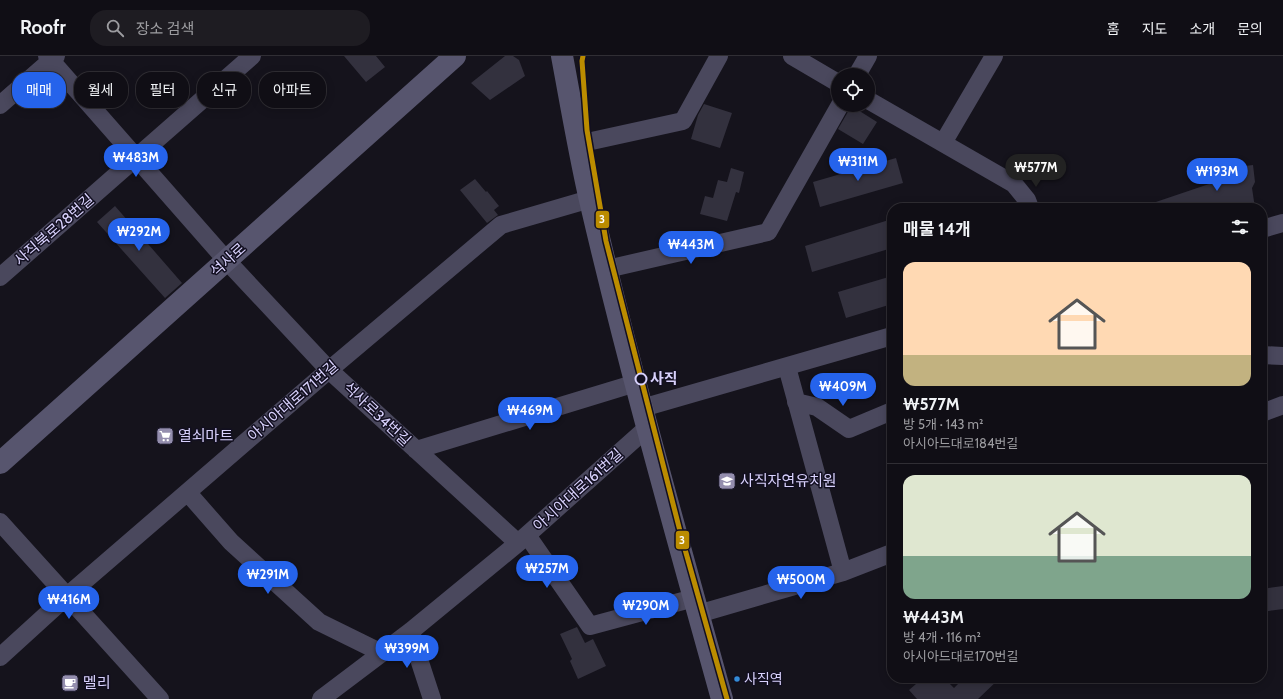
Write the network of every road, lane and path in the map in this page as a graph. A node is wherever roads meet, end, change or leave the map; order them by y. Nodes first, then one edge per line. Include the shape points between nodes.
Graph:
1 (252, 56) edge
2 (455, 56) edge
3 (562, 56) edge
4 (719, 56) edge
5 (792, 56) edge
6 (868, 56) edge
7 (994, 56) edge
8 (51, 58) edge
9 (861, 68) edge
10 (831, 79) edge
11 (875, 104) edge
12 (0, 105) edge
13 (836, 112) edge
14 (943, 143) junction
15 (578, 144) junction
16 (136, 158) junction
17 (590, 199) junction
18 (1028, 203) edge
19 (1283, 223) edge
20 (1267, 228) edge
21 (227, 261) junction
22 (607, 269) junction
23 (0, 277) edge
24 (887, 337) edge
25 (1267, 355) edge
26 (1283, 356) edge
27 (787, 366) junction
28 (329, 370) junction
29 (636, 383) junction
30 (796, 402) junction
31 (1283, 405) edge
32 (1267, 411) edge
33 (887, 413) edge
34 (645, 418) junction
35 (416, 450) junction
36 (0, 463) edge
37 (188, 493) junction
38 (0, 522) edge
39 (523, 539) junction
40 (887, 555) edge
41 (843, 572) junction
42 (67, 596) junction
43 (696, 606) junction
44 (411, 631) junction
45 (382, 653) junction
46 (0, 657) edge
47 (160, 699) edge
48 (321, 699) edge
49 (432, 699) edge
50 (722, 699) edge

1 - 16 street, 사직북로28번길
2 - 21 main road, 석사로
3 - 15 main road
4 - 15 street via 682,121
5 - 10 street
6 - 9 street
7 - 14 street
8 - 12 street
8 - 16 street, 석사로34번길
11 - 14 street
13 - 22 street via 768,232
14 - 18 street via 1014,184
15 - 17 main road
16 - 21 street, 석사로34번길
16 - 23 street, 사직북로28번길
17 - 22 main road
17 - 28 street, 아시아대로171번길 via 501,225
19 - 20 street
21 - 28 street, 석사로34번길
21 - 36 main road, 석사로
22 - 29 main road
24 - 27 street
25 - 26 street
27 - 30 street
27 - 34 street
28 - 35 street, 석사로34번길
28 - 37 street, 아시아대로171번길
29 - 34 main road
29 - 35 street
30 - 33 street via 817,407 849,429
30 - 41 street
31 - 32 street
34 - 39 street, 아시아대로161번길
34 - 43 main road
35 - 39 street, 석사로34번길
37 - 42 street, 아시아대로171번길
37 - 45 street via 231,542 319,622
38 - 42 street
39 - 43 street, 석사로34번길 via 590,626
39 - 44 street, 아시아대로161번길
40 - 41 street
41 - 43 street
42 - 46 street, 아시아대로171번길
42 - 47 street
43 - 50 main road
44 - 45 street, 아시아대로161번길
44 - 49 street
45 - 48 street, 아시아대로161번길

